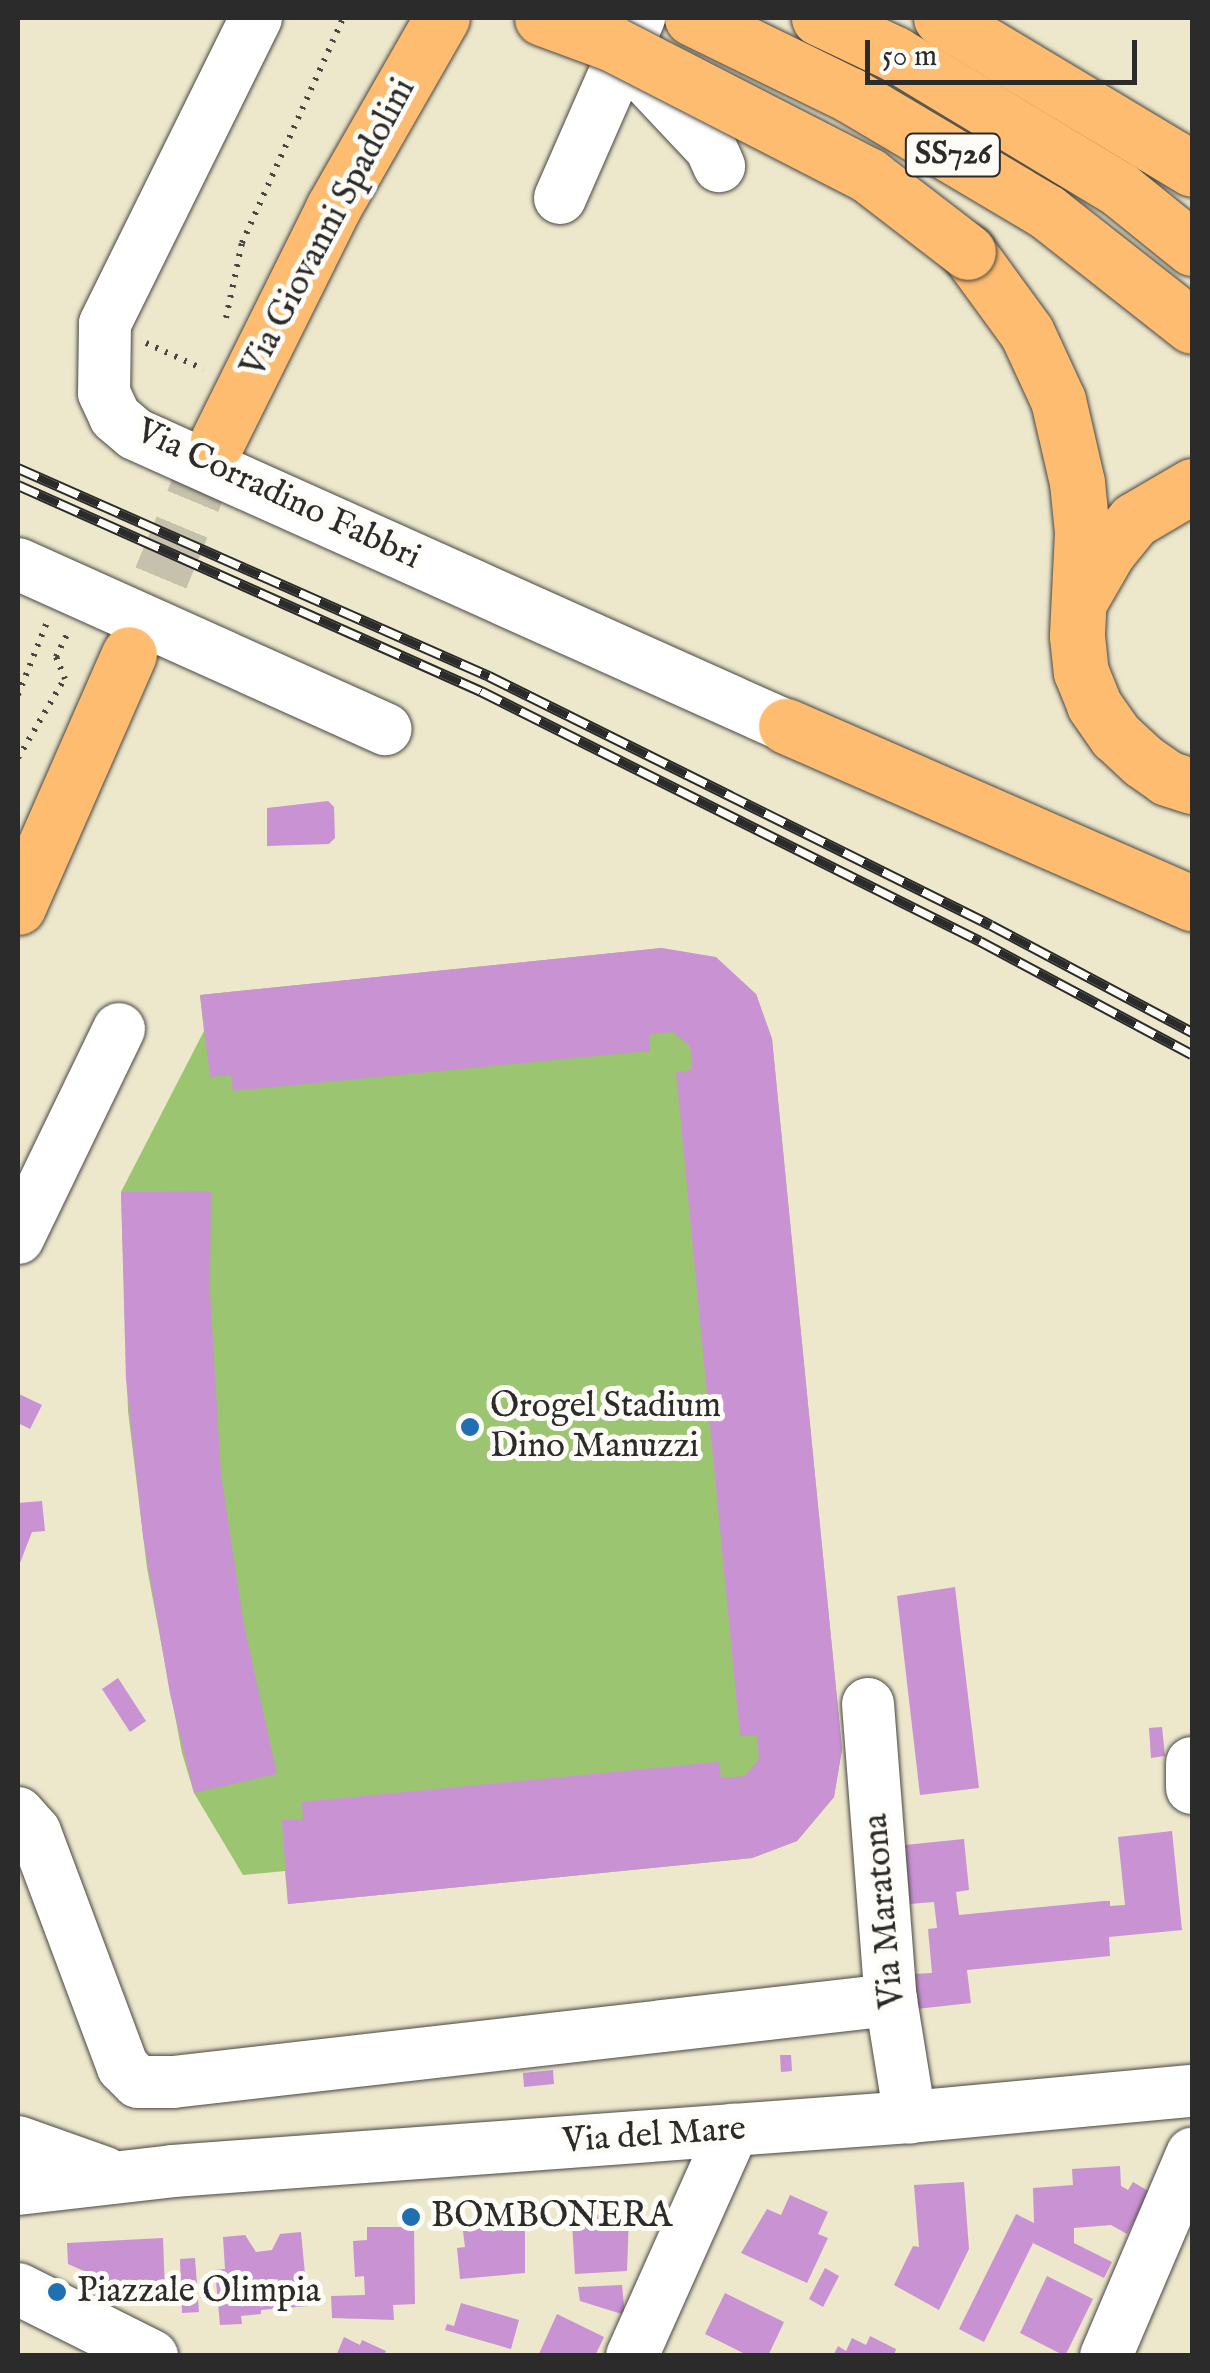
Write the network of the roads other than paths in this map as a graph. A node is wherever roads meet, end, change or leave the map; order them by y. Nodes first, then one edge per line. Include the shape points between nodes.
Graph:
1 (256, 18) edge
2 (442, 18) edge
3 (542, 18) edge
4 (692, 18) edge
5 (819, 18) edge
6 (948, 21) edge
7 (636, 25) edge
8 (657, 93) junction
9 (603, 96) junction
10 (718, 166) dead end
11 (1192, 169) edge
12 (560, 198) dead end
13 (1192, 248) edge
14 (1192, 326) edge
15 (218, 440) tunnel mouth
16 (1192, 486) edge
17 (18, 564) edge
18 (1082, 597) junction
19 (129, 654) tunnel mouth
20 (786, 726) joint
21 (386, 729) dead end
22 (1192, 786) edge
23 (1178, 899) edge
24 (18, 906) edge
25 (119, 1029) dead end
26 (18, 1238) edge
27 (868, 1704) dead end
28 (1192, 1763) edge
29 (1192, 1788) edge
30 (18, 1813) edge
31 (891, 2000) junction
32 (1192, 2091) edge
33 (910, 2117) junction
34 (733, 2130) junction
35 (18, 2142) edge
36 (1192, 2154) edge
37 (116, 2178) junction
38 (18, 2189) edge
39 (20, 2292) edge
40 (152, 2356) edge
41 (632, 2356) edge
42 (1106, 2356) edge

1 - 20 street, Via Corradino Fabbri via 104,332 104,393 115,417 135,434
2 - 15 main road, Via Giovanni Spadolini via 333,208
3 - 18 main road, bridge via 613,44 868,175 968,252 1028,333 1058,400 1077,482
4 - 14 main road, SS726 via 850,95 1048,212
5 - 13 main road, SS726 via 895,54 1119,190
6 - 11 main road
7 - 8 street via 640,68
7 - 9 street
8 - 9 street via 632,88
8 - 10 street via 711,148
9 - 12 street
16 - 18 main road via 1134,520
17 - 21 street
18 - 22 main road via 1077,636 1094,705 1143,762
19 - 24 main road
20 - 23 main road
25 - 26 street
27 - 31 street, Via Maratona
28 - 29 street
30 - 31 street via 42,1848 123,2067 138,2082
31 - 33 street, Via Maratona
32 - 33 street, Via del Mare
33 - 34 street, Via del Mare
34 - 37 street, Via del Mare
34 - 41 street
35 - 37 street, Via del Mare
36 - 42 street
37 - 38 street, Via del Mare
39 - 40 street

